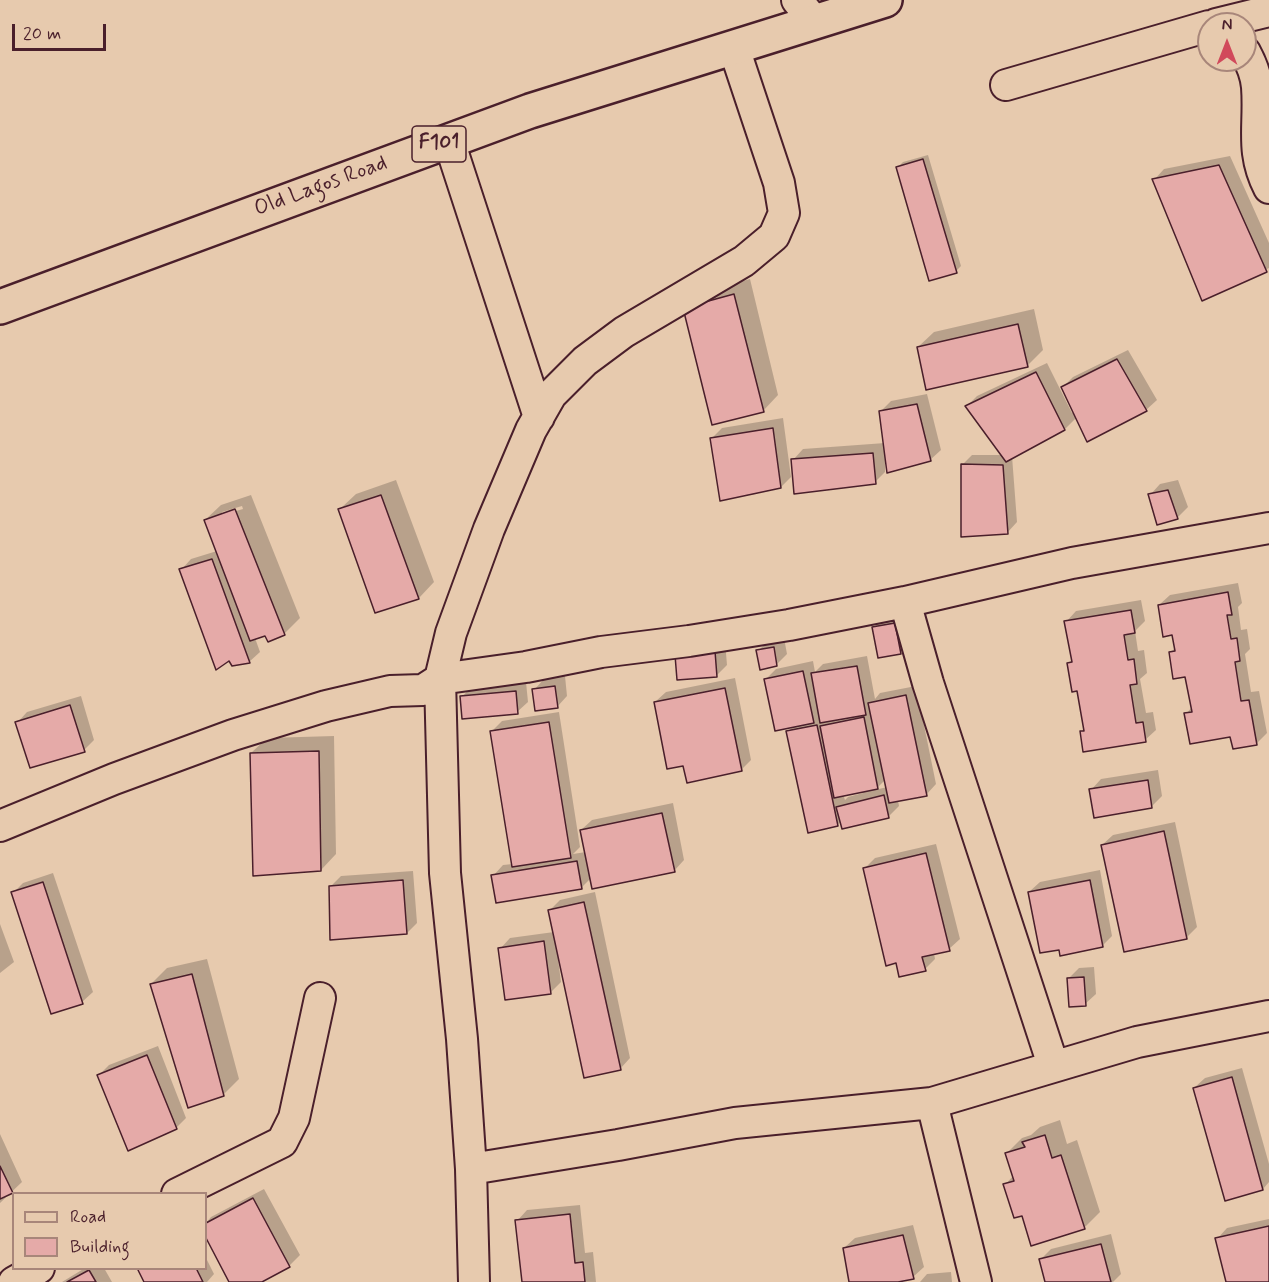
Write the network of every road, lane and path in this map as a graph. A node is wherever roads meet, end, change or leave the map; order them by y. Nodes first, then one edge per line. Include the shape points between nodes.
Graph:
1 (885, 0) edge
2 (806, 10) edge
3 (1197, 30) edge
4 (734, 48) junction
5 (1254, 72) edge
6 (1006, 86) dead end
7 (449, 141) junction
8 (1269, 188) edge
9 (0, 307) edge
10 (539, 417) junction
11 (1269, 528) edge
12 (904, 602) junction
13 (440, 679) junction
14 (0, 826) edge
15 (320, 998) dead end
16 (1269, 1016) edge
17 (1053, 1065) junction
18 (932, 1103) junction
19 (471, 1169) junction
20 (181, 1192) edge
21 (37, 1270) edge
22 (14, 1282) edge
23 (474, 1282) edge
24 (975, 1282) edge

1 - 2 main road, Old Lagos Road / F101
2 - 4 main road, Old Lagos Road / F101
3 - 6 street
4 - 7 main road, Old Lagos Road / F101 via 530,111
4 - 10 street via 779,183 784,213 774,236 744,261 624,332 585,361 551,395
5 - 8 street via 1257,155
7 - 9 main road, Old Lagos Road / F101
7 - 10 street
10 - 13 street via 489,529 451,633
11 - 12 street via 1072,563
12 - 13 street via 789,625
12 - 17 street
13 - 14 street via 423,690 390,691 326,706 233,735
13 - 19 street via 444,873
15 - 20 street via 294,1118 282,1142
16 - 17 street via 1137,1042
17 - 18 street
18 - 19 street via 735,1122
18 - 24 street
19 - 23 street
21 - 22 street

